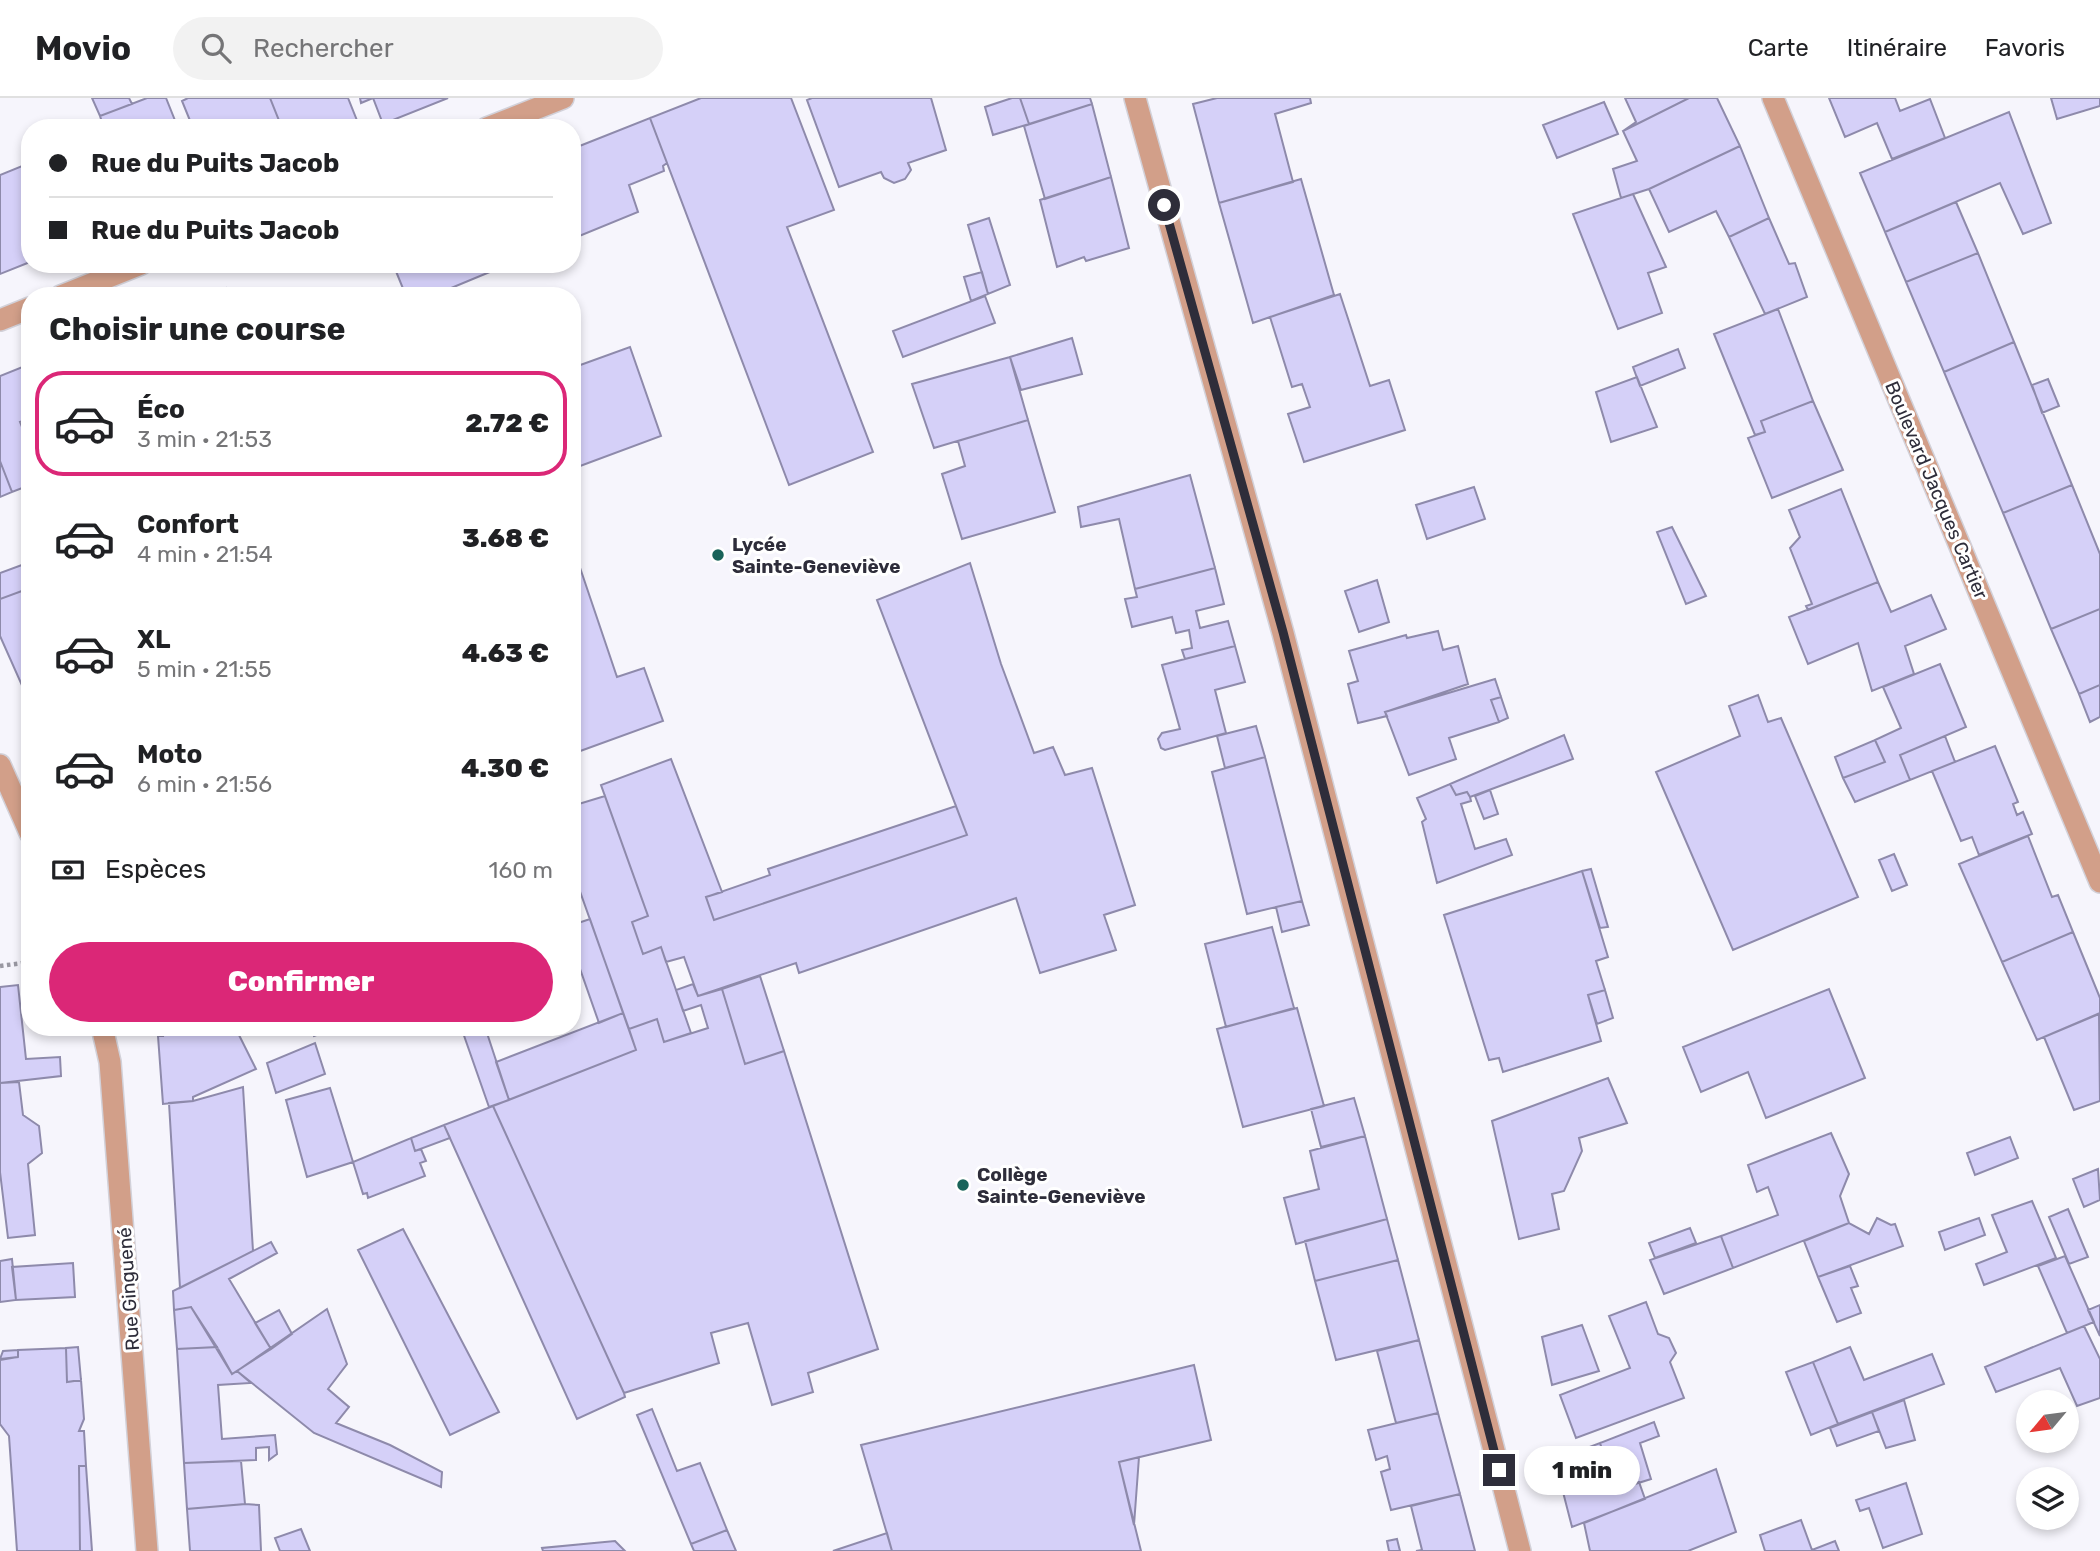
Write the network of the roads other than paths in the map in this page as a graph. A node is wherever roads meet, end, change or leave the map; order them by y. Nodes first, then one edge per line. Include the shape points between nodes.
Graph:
1 (563, 98) edge
2 (1135, 98) edge
3 (1773, 98) edge
4 (510, 119) edge
5 (118, 273) edge
6 (84, 287) edge
7 (21, 312) edge
8 (0, 320) edge
9 (0, 765) edge
10 (21, 813) edge
11 (2100, 882) edge
12 (104, 1036) edge
13 (147, 1551) edge
14 (1520, 1551) edge

1 - 4 street
2 - 14 street via 1283,632
3 - 11 street, Boulevard Jacques Cartier
5 - 6 street
7 - 8 street
9 - 10 street
12 - 13 street, Rue Ginguené via 110,1062

